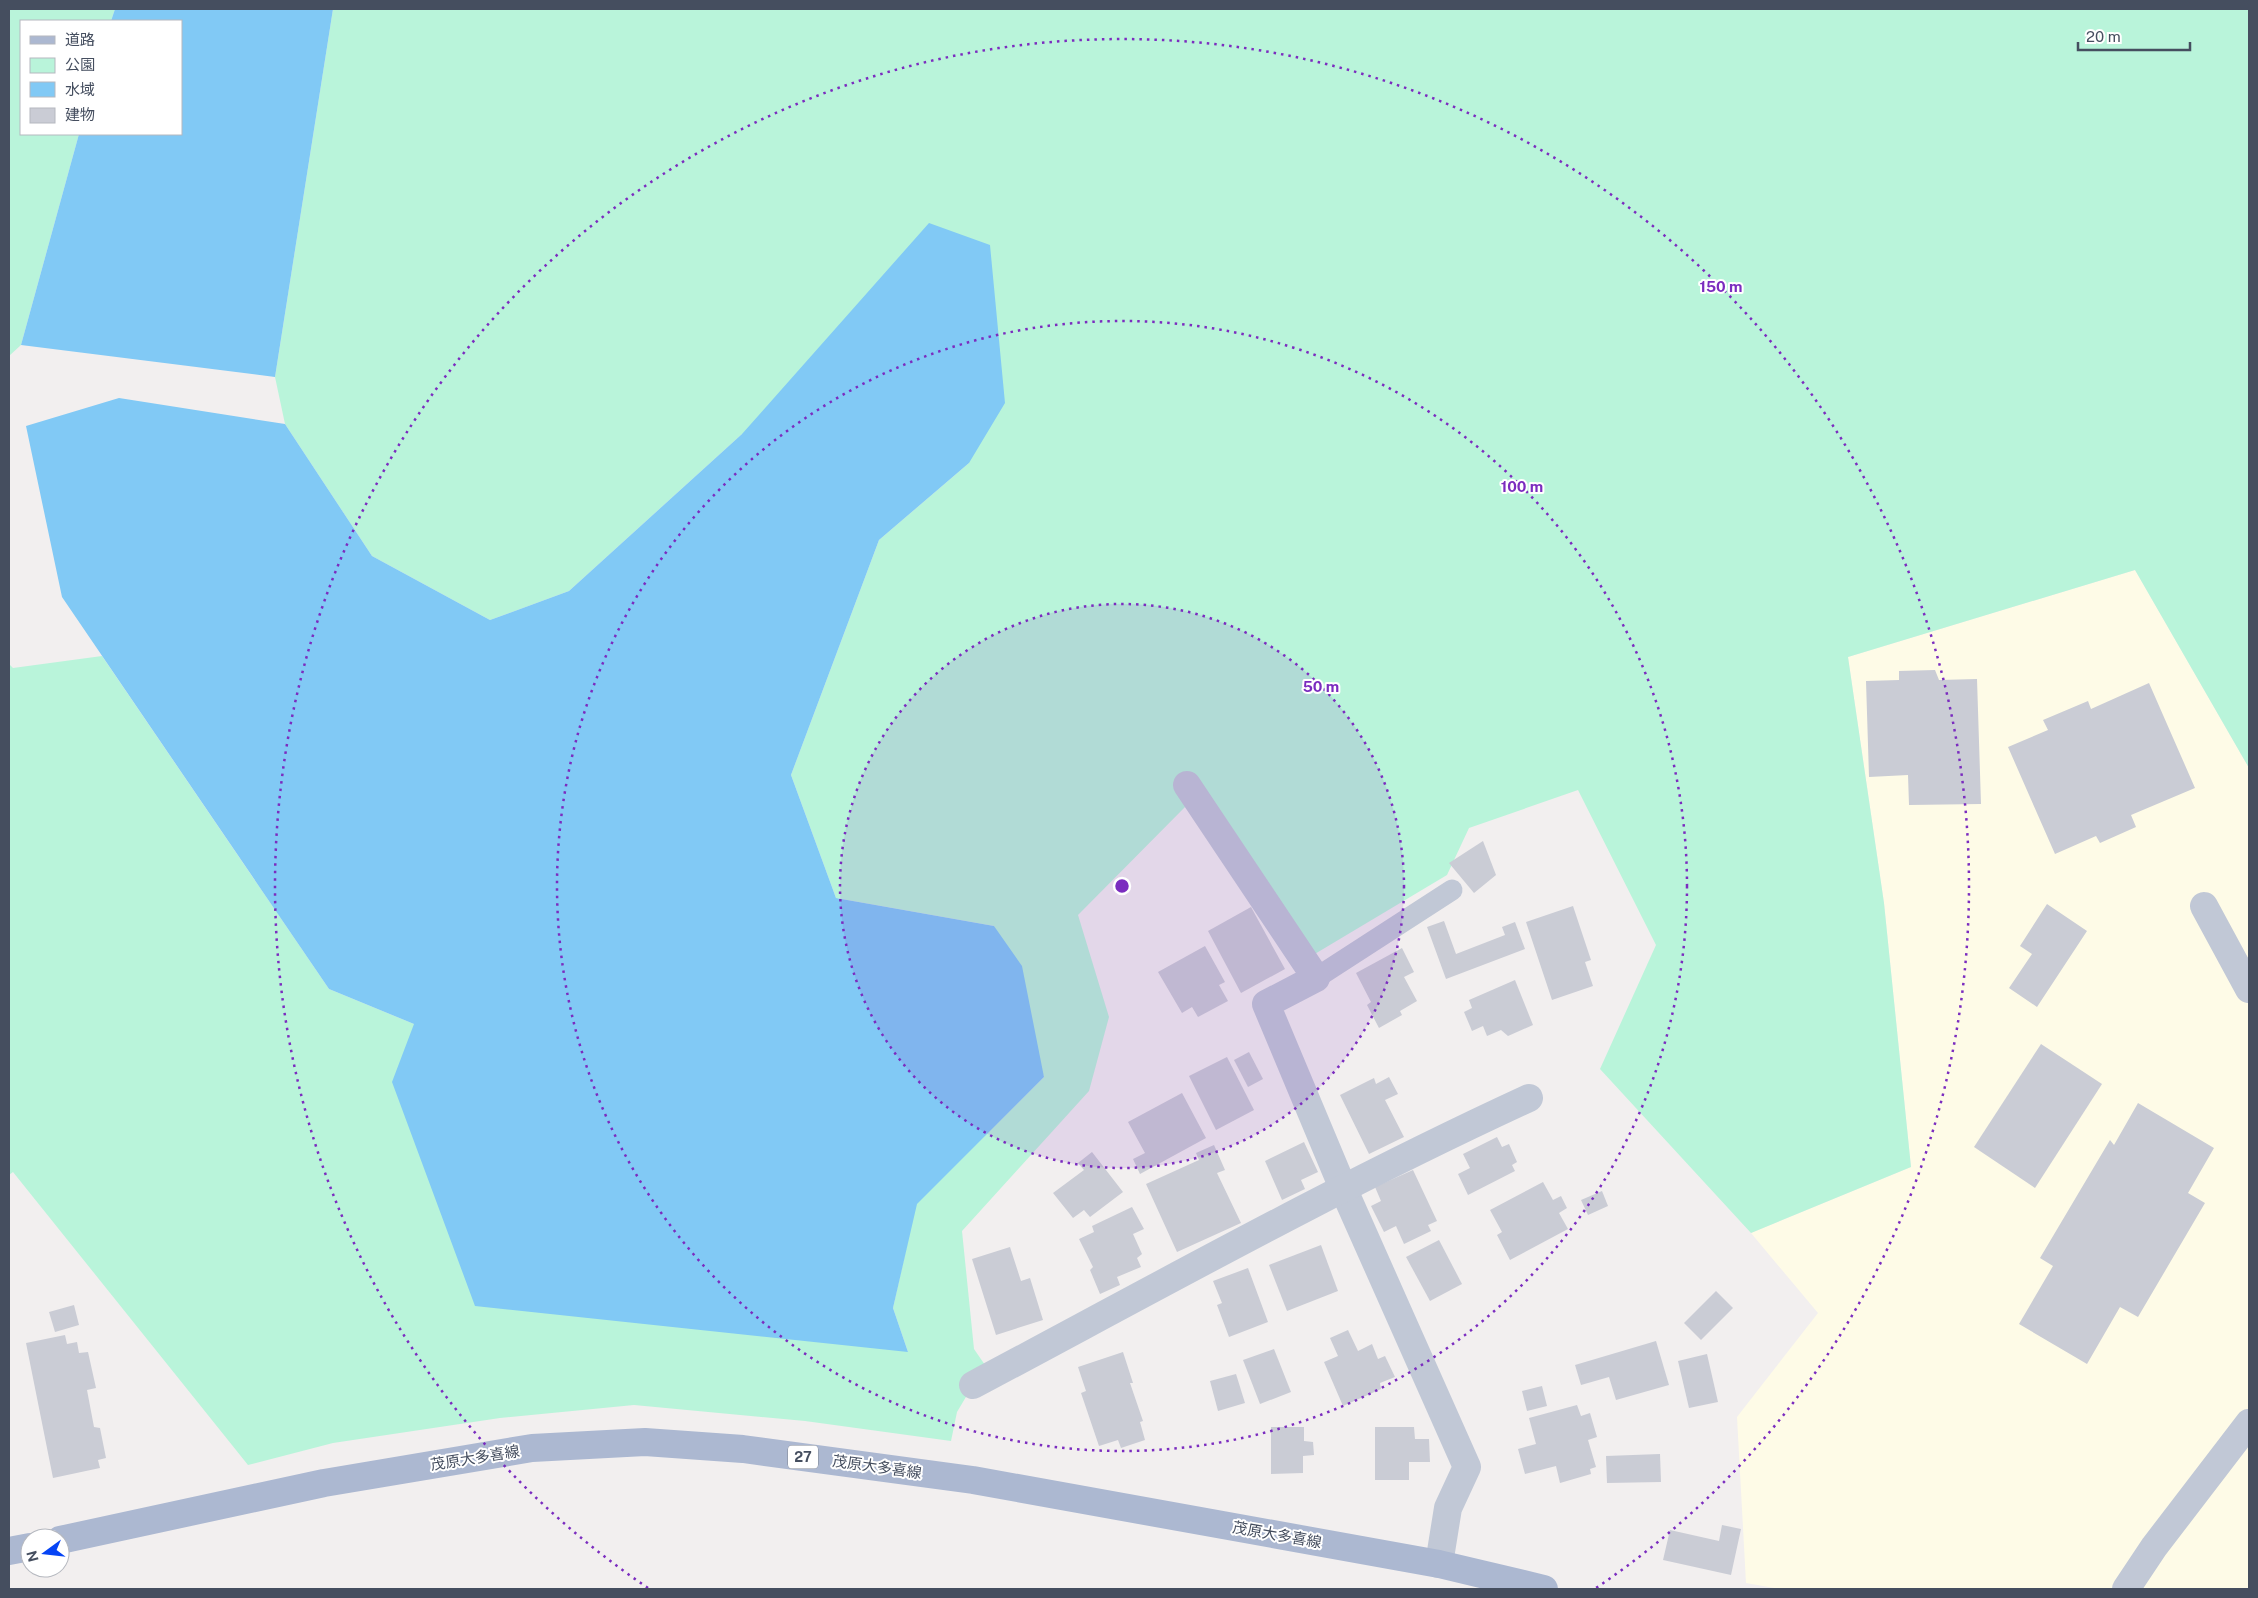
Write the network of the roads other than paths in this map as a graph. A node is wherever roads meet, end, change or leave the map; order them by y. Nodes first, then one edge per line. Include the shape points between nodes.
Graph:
1 (1187, 785) dead end
2 (1452, 890) dead end
3 (2204, 906) dead end
4 (1316, 978) junction
5 (2249, 989) edge
6 (1529, 1098) dead end
7 (1343, 1188) junction
8 (973, 1385) dead end
9 (2249, 1423) edge
10 (70, 1538) edge
11 (1439, 1564) junction
12 (1517, 1586) edge
13 (1544, 1589) edge
14 (2126, 1589) edge

1 - 4 street
2 - 4 lane
3 - 5 street
4 - 7 street via 1266,1004
6 - 7 street
7 - 8 street
7 - 11 street via 1467,1467 1448,1508
9 - 14 street via 2154,1546
10 - 11 main road, 茂原大多喜線 / 27 via 324,1482 532,1448 646,1442 743,1449 973,1480
11 - 12 main road, 茂原大多喜線 / 27
12 - 13 main road, 茂原大多喜線 / 27

